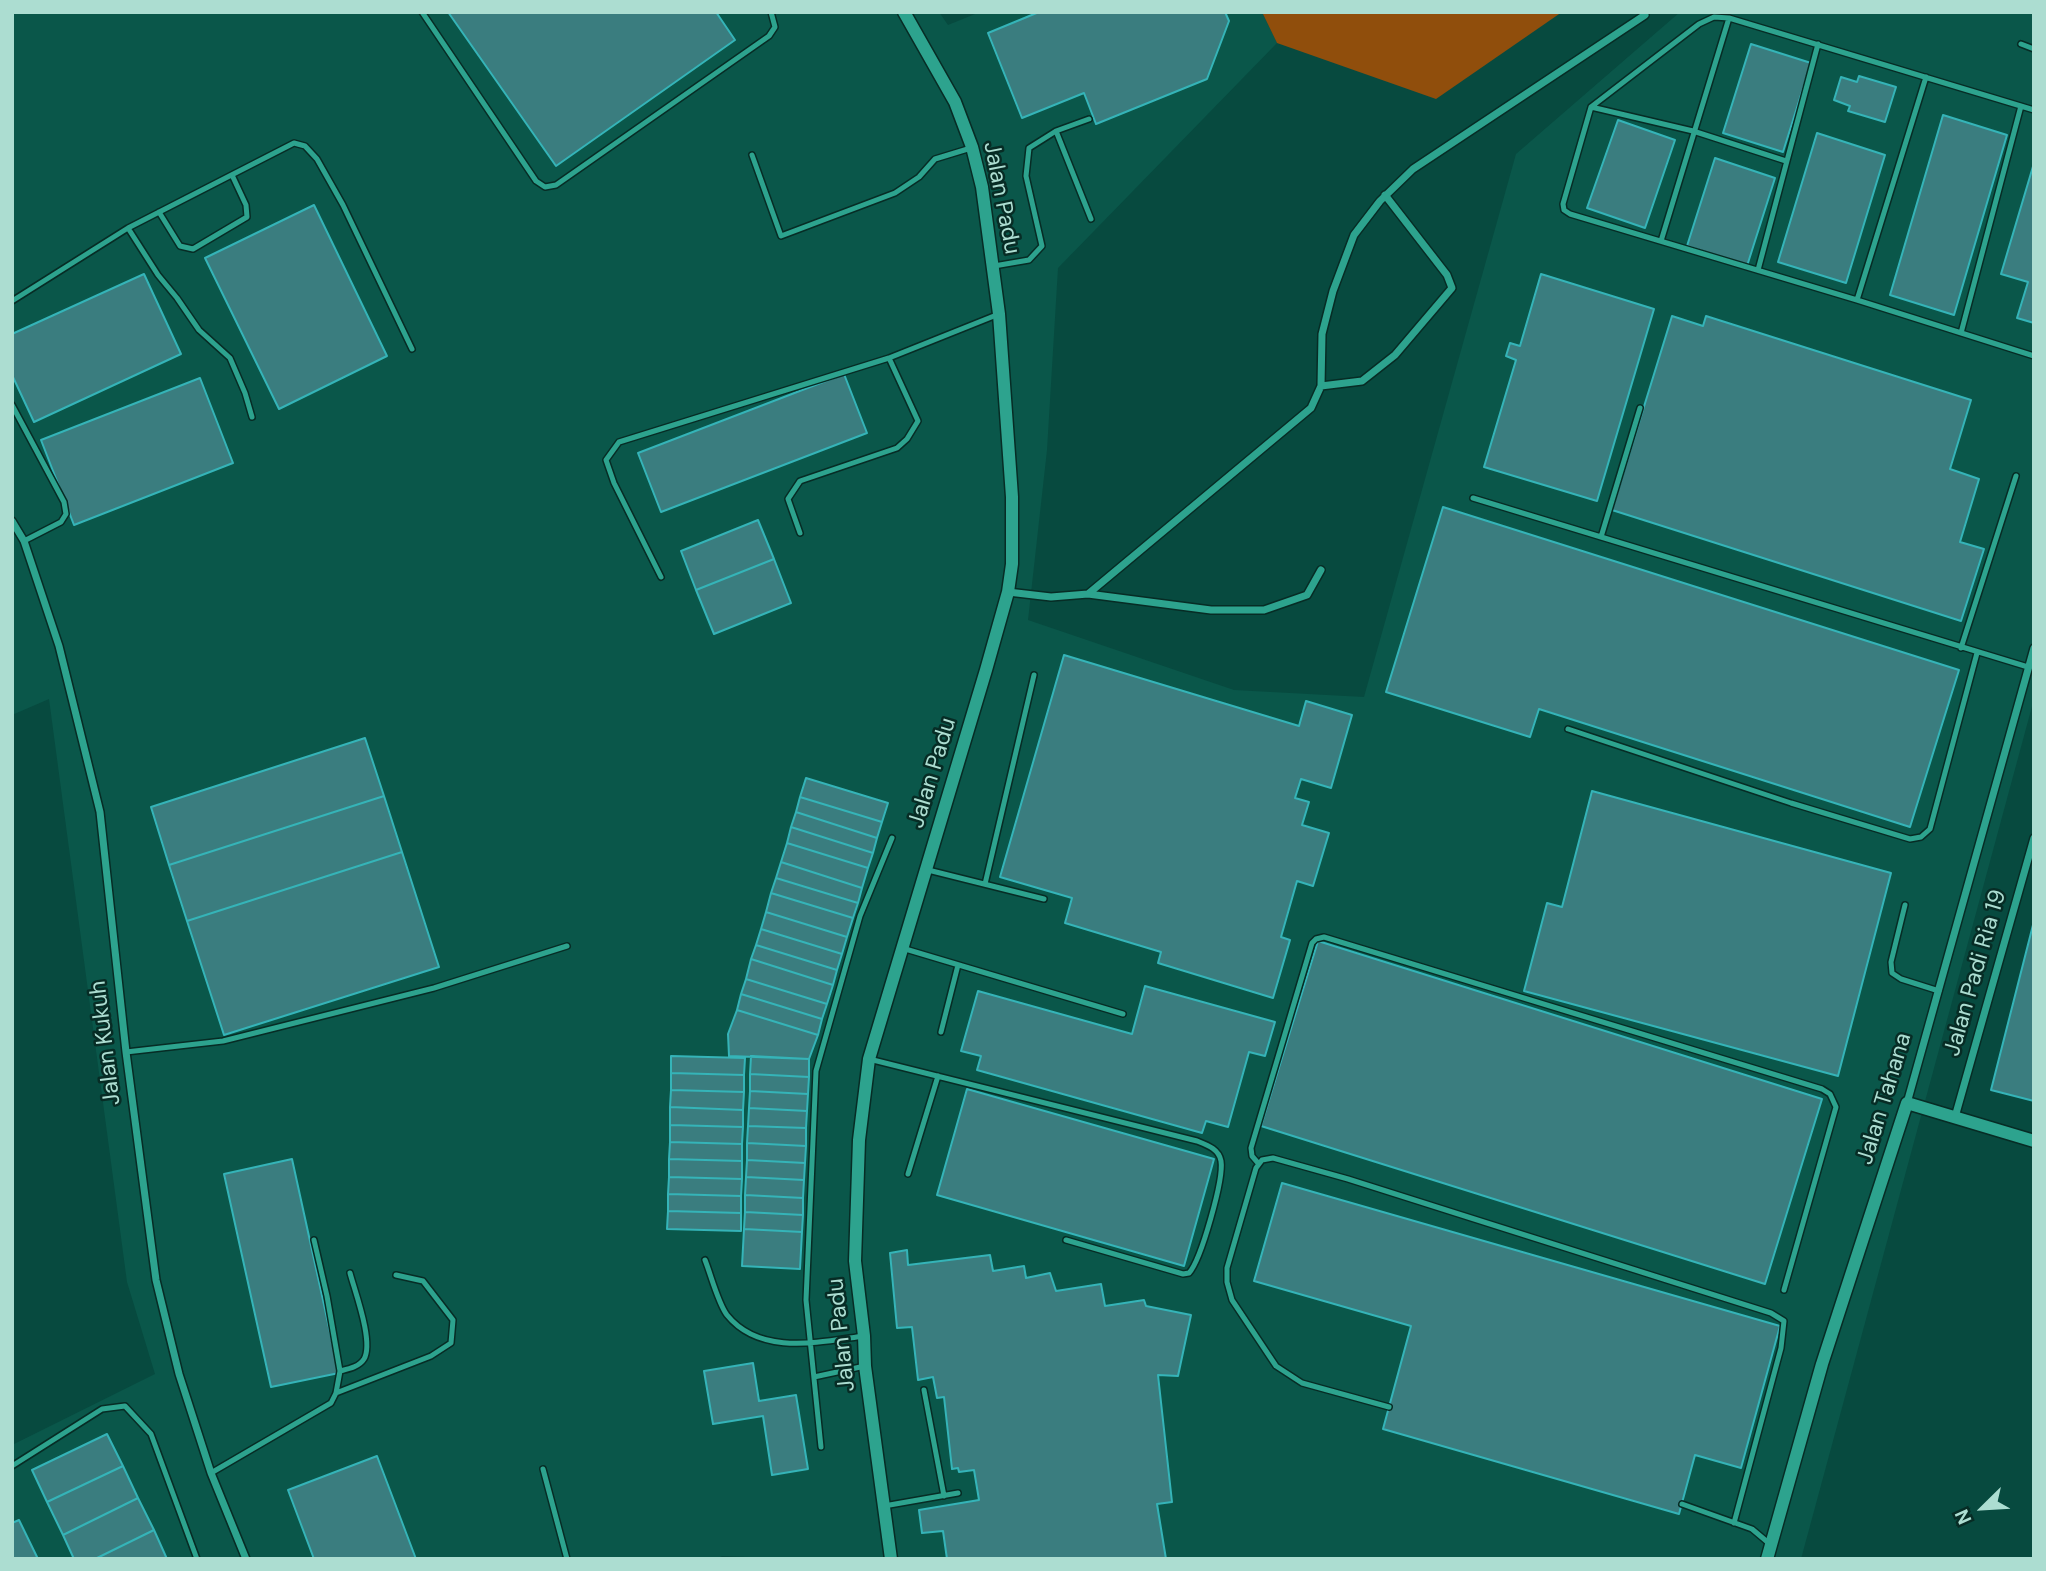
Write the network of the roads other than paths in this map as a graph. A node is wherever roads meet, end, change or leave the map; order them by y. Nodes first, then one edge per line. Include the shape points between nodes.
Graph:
1 (422, 12) edge
2 (771, 12) edge
3 (904, 12) edge
4 (1645, 15) dead end
5 (1729, 18) junction
6 (1818, 44) junction
7 (2021, 44) dead end
8 (2034, 49) edge
9 (1926, 77) junction
10 (2021, 106) junction
11 (1591, 107) junction
12 (2034, 110) edge
13 (1089, 119) dead end
14 (1056, 131) junction
15 (1693, 131) junction
16 (972, 147) junction
17 (752, 155) dead end
18 (1786, 161) junction
19 (232, 175) junction
20 (1385, 195) junction
21 (159, 212) junction
22 (1090, 219) dead end
23 (128, 228) junction
24 (1661, 241) junction
25 (993, 266) junction
26 (1758, 270) junction
27 (1857, 300) junction
28 (12, 301) edge
29 (999, 314) junction
30 (1961, 333) junction
31 (412, 349) dead end
32 (2034, 356) edge
33 (890, 358) junction
34 (1321, 386) junction
35 (12, 405) edge
36 (1640, 408) dead end
37 (252, 417) dead end
38 (2016, 476) dead end
39 (1473, 498) dead end
40 (12, 521) edge
41 (800, 533) dead end
42 (1601, 537) junction
43 (24, 541) junction
44 (1321, 570) dead end
45 (660, 577) dead end
46 (1008, 592) junction
47 (1088, 594) junction
48 (1961, 648) junction
49 (2034, 648) edge
50 (1978, 653) junction
51 (2028, 667) junction
52 (1034, 675) dead end
53 (1568, 729) dead end
54 (892, 838) dead end
55 (2034, 840) edge
56 (925, 869) junction
57 (985, 884) junction
58 (1044, 899) dead end
59 (1905, 905) dead end
60 (566, 946) dead end
61 (902, 948) junction
62 (958, 965) junction
63 (1939, 990) junction
64 (1123, 1014) dead end
65 (941, 1032) dead end
66 (126, 1052) junction
67 (869, 1059) junction
68 (937, 1076) junction
69 (1907, 1103) junction
70 (1955, 1117) junction
71 (2034, 1141) edge
72 (1258, 1163) junction
73 (908, 1174) dead end
74 (314, 1240) dead end
75 (1066, 1240) dead end
76 (705, 1260) dead end
77 (350, 1273) dead end
78 (396, 1275) dead end
79 (1784, 1290) dead end
80 (864, 1336) junction
81 (810, 1343) junction
82 (865, 1366) junction
83 (340, 1371) junction
84 (814, 1377) junction
85 (924, 1390) dead end
86 (336, 1393) junction
87 (1389, 1407) dead end
88 (821, 1447) dead end
89 (12, 1466) edge
90 (543, 1469) dead end
91 (211, 1473) junction
92 (958, 1493) dead end
93 (944, 1496) junction
94 (1682, 1504) dead end
95 (884, 1506) junction
96 (1734, 1523) junction
97 (1771, 1545) junction
98 (197, 1559) edge
99 (246, 1559) edge
100 (567, 1559) edge
101 (891, 1559) edge
102 (1767, 1559) edge

1 - 2 lane via 536,181 545,187 556,185 769,36 775,27
3 - 16 street, Jalan Padu via 955,102
4 - 20 street via 1413,169
5 - 6 lane
5 - 11 lane via 1714,17 1699,24
5 - 15 lane
6 - 9 lane
6 - 18 lane
7 - 8 lane
9 - 10 lane
9 - 27 lane
10 - 12 lane
10 - 30 lane
11 - 15 lane
11 - 24 lane via 1564,210
13 - 14 lane
14 - 22 lane
14 - 25 lane via 1030,148 1026,176 1042,246 1029,260
15 - 18 lane
15 - 24 lane
16 - 17 lane via 935,159 895,193 781,236
16 - 25 street, Jalan Padu
18 - 26 lane
19 - 21 lane
19 - 21 lane via 247,216 193,249 180,246
19 - 31 lane via 294,143 305,146 342,205
20 - 34 street via 1354,235 1333,291 1322,334
20 - 34 street via 1447,275 1452,288 1395,355 1362,381
21 - 23 lane
23 - 28 lane
23 - 37 lane via 199,330 230,358
24 - 26 lane
25 - 29 street, Jalan Padu
26 - 27 lane
27 - 30 lane
29 - 33 lane
29 - 46 street, Jalan Padu via 1012,497
30 - 32 lane
33 - 41 lane via 918,421 897,448 800,481 788,499
33 - 45 lane via 619,442 607,460
34 - 47 street via 1311,408 1292,426
35 - 43 lane via 64,502 66,514 61,522
36 - 42 lane
38 - 48 lane
39 - 42 lane
40 - 43 street, Jalan Kukuh
42 - 48 lane
43 - 66 street, Jalan Kukuh via 59,646 100,812
44 - 47 street via 1307,595 1264,610 1211,610
46 - 47 street via 1051,597
46 - 56 street, Jalan Padu
48 - 50 lane
49 - 51 street, Jalan Tahana
50 - 51 lane
50 - 53 lane via 1930,829 1921,837 1910,839 1791,803
51 - 63 street, Jalan Tahana
52 - 57 lane
54 - 81 lane via 860,916 816,1071 806,1300
55 - 70 street, Jalan Padi Ria 19
56 - 57 lane
56 - 61 street, Jalan Padu
57 - 58 lane
59 - 63 lane via 1892,973
60 - 66 lane via 434,988 223,1041
61 - 62 lane
61 - 67 street, Jalan Padu
62 - 64 lane
62 - 65 lane
63 - 69 street, Jalan Tahana
66 - 91 street, Jalan Kukuh via 156,1280 179,1374
67 - 68 lane
67 - 80 street, Jalan Padu via 859,1140 855,1261
68 - 73 lane
68 - 75 lane via 1197,1141 1213,1147 1221,1159 1221,1185 1189,1273
69 - 70 street
69 - 97 street, Jalan Tahana via 1822,1364
70 - 71 street
72 - 79 lane via 1251,1148 1312,943 1324,937 1830,1094 1836,1107
72 - 87 lane via 1227,1268 1232,1300 1276,1366 1302,1382
72 - 96 lane via 1273,1158 1348,1179 1771,1313 1784,1321 1781,1348
74 - 83 lane
76 - 81 lane via 726,1314 751,1336
77 - 83 lane via 367,1340 364,1359 356,1367
78 - 86 lane via 424,1281 453,1320 451,1343 431,1356
80 - 81 lane
80 - 82 street, Jalan Padu
81 - 84 lane
82 - 84 lane
82 - 95 street, Jalan Padu
83 - 86 lane
84 - 88 lane
85 - 93 lane
86 - 91 lane via 331,1403
89 - 98 lane via 102,1409 125,1406 151,1434
90 - 100 lane
91 - 99 street, Jalan Kukuh
92 - 93 lane
93 - 95 lane
94 - 96 lane
95 - 101 street, Jalan Padu
96 - 97 lane via 1752,1529
97 - 102 street, Jalan Tahana

